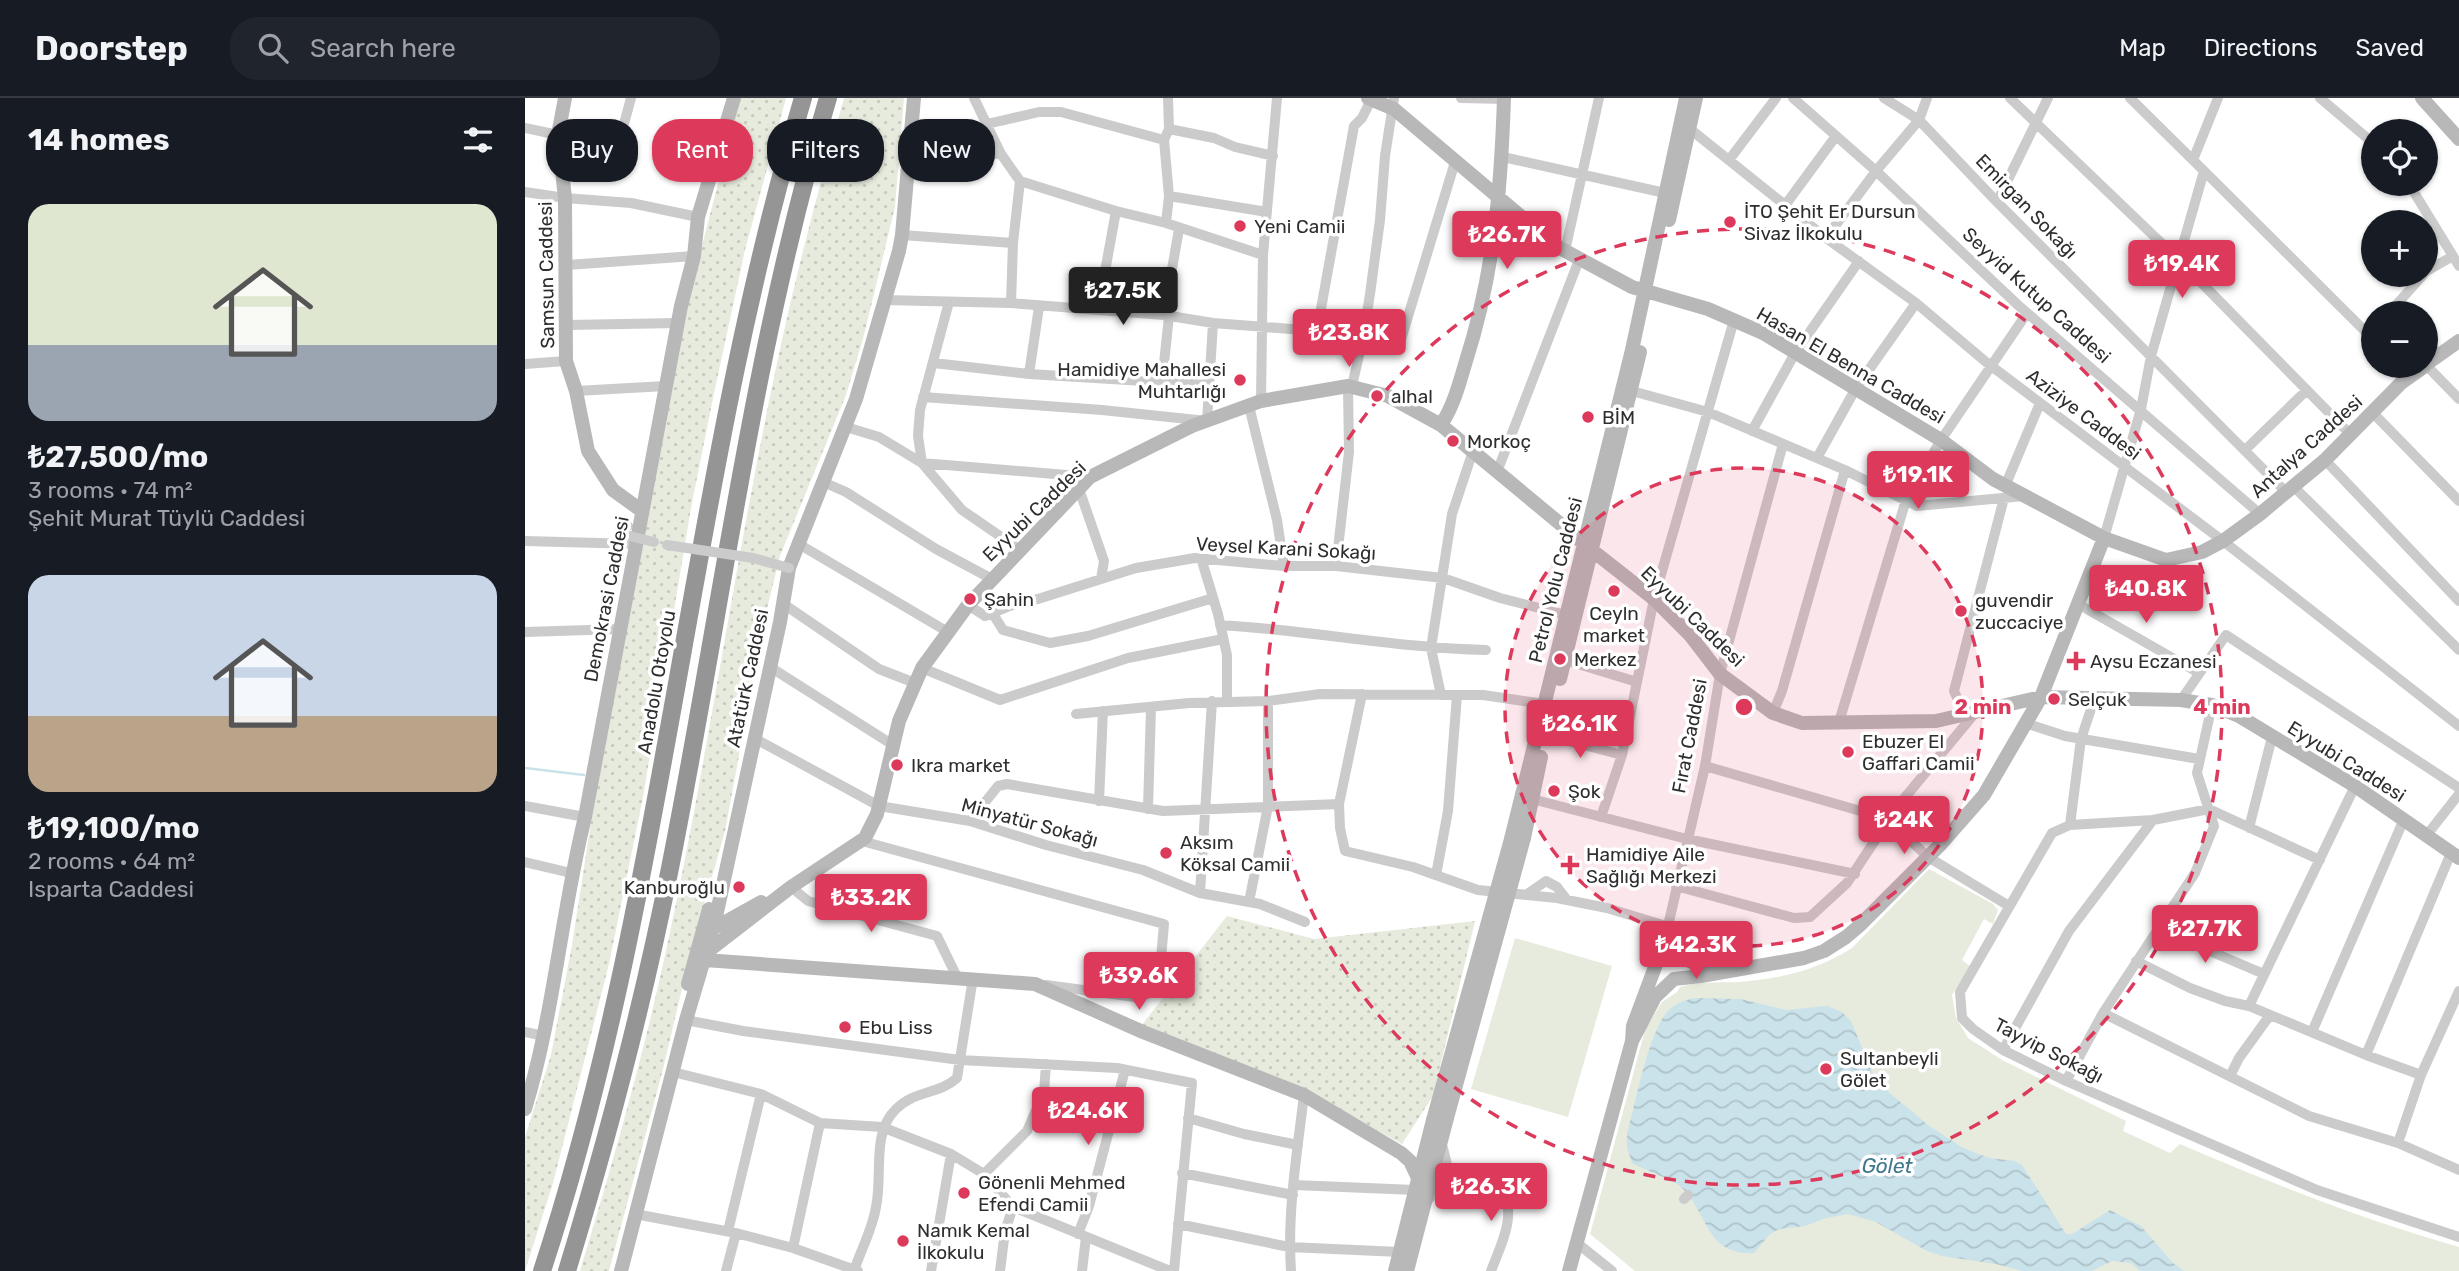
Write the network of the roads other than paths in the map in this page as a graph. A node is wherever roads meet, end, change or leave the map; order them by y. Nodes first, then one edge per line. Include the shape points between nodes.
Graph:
1 (565, 98) edge
2 (631, 98) edge
3 (734, 98) edge
4 (803, 98) edge
5 (828, 98) edge
6 (914, 98) edge
7 (974, 98) edge
8 (1168, 98) edge
9 (1277, 98) edge
10 (1461, 98) edge
11 (1599, 98) edge
12 (1686, 98) edge
13 (1696, 98) edge
14 (1776, 98) edge
15 (1793, 98) edge
16 (1884, 98) edge
17 (1927, 98) edge
18 (2010, 98) edge
19 (2048, 98) edge
20 (2130, 98) edge
21 (2218, 98) edge
22 (2422, 98) edge
23 (1369, 99) edge
24 (1504, 99) edge
25 (2323, 99) edge
26 (1394, 103) edge
27 (561, 119) edge
28 (625, 119) edge
29 (912, 119) edge
30 (984, 119) edge
31 (1919, 120) junction
32 (995, 122) edge
33 (2036, 123) junction
34 (525, 128) edge
35 (1169, 128) junction
36 (1690, 129) junction
37 (546, 132) edge
38 (2361, 132) edge
39 (1836, 136) junction
40 (2459, 139) edge
41 (1164, 140) junction
42 (995, 142) edge
43 (995, 155) edge
44 (1001, 155) junction
45 (1273, 156) junction
46 (1503, 157) junction
47 (1729, 160) junction
48 (2193, 160) junction
49 (1455, 162) junction
50 (1876, 171) junction
51 (2204, 171) junction
52 (1581, 174) junction
53 (1020, 181) junction
54 (563, 182) edge
55 (906, 182) edge
56 (525, 192) edge
57 (1665, 193) junction
58 (1169, 196) junction
59 (2416, 196) edge
60 (565, 198) junction
61 (1497, 198) junction
62 (1997, 202) junction
63 (1786, 204) junction
64 (1116, 211) junction
65 (1267, 212) junction
66 (698, 217) junction
67 (1166, 223) junction
68 (1179, 229) junction
69 (902, 235) junction
70 (1826, 238) junction
71 (1013, 243) junction
72 (1565, 251) junction
73 (1263, 255) junction
74 (694, 256) junction
75 (2453, 256) junction
76 (1579, 260) junction
77 (2178, 260) junction
78 (1859, 261) junction
79 (567, 265) junction
80 (2438, 265) edge
81 (2459, 266) edge
82 (2412, 287) edge
83 (1649, 292) junction
84 (884, 300) junction
85 (2400, 301) edge
86 (949, 302) junction
87 (1011, 303) junction
88 (1916, 303) junction
89 (1039, 307) junction
90 (1098, 310) junction
91 (2027, 313) junction
92 (1166, 316) junction
93 (1734, 320) junction
94 (678, 323) junction
95 (1213, 323) junction
96 (2361, 324) edge
97 (567, 325) junction
98 (1261, 326) junction
99 (1317, 331) junction
100 (1363, 338) junction
101 (2459, 341) edge
102 (1795, 353) junction
103 (2151, 356) junction
104 (2438, 356) edge
105 (566, 361) junction
106 (934, 363) junction
107 (525, 364) edge
108 (1991, 366) junction
109 (1029, 374) junction
110 (2399, 378) edge
111 (2438, 378) edge
112 (1161, 382) junction
113 (1209, 385) junction
114 (1350, 386) junction
115 (666, 387) junction
116 (1856, 388) junction
117 (2307, 390) junction
118 (576, 391) junction
119 (1632, 391) junction
120 (923, 397) junction
121 (2459, 399) edge
122 (1255, 403) junction
123 (2040, 403) junction
124 (2141, 409) junction
125 (1708, 412) junction
126 (2372, 412) junction
127 (1207, 421) junction
128 (1441, 425) junction
129 (846, 427) junction
130 (1752, 431) junction
131 (2350, 434) junction
132 (1941, 440) junction
133 (1783, 444) junction
134 (2245, 450) junction
135 (1473, 452) junction
136 (1817, 458) junction
137 (2325, 460) junction
138 (922, 463) junction
139 (2123, 467) junction
140 (1845, 470) junction
141 (1497, 472) junction
142 (1090, 477) junction
143 (823, 482) junction
144 (1079, 489) junction
145 (2291, 490) junction
146 (2005, 491) junction
147 (1906, 500) junction
148 (2459, 501) edge
149 (642, 510) junction
150 (2260, 514) junction
151 (625, 528) dead end
152 (2104, 538) junction
153 (525, 541) edge
154 (2223, 541) junction
155 (654, 542) dead end
156 (797, 543) junction
157 (636, 544) junction
158 (667, 545) dead end
159 (1588, 547) junction
160 (1020, 550) junction
161 (1201, 558) junction
162 (1284, 566) junction
163 (1336, 566) junction
164 (789, 568) junction
165 (1443, 578) junction
166 (992, 579) junction
167 (1101, 579) junction
168 (1213, 598) junction
169 (1654, 599) junction
170 (2459, 601) edge
171 (782, 603) junction
172 (2078, 604) junction
173 (968, 605) junction
174 (993, 614) junction
175 (1566, 615) junction
176 (1220, 625) junction
177 (620, 629) junction
178 (525, 632) edge
179 (948, 632) junction
180 (1223, 639) junction
181 (1431, 648) junction
182 (1486, 650) dead end
183 (2459, 650) edge
184 (1565, 660) junction
185 (770, 667) junction
186 (922, 668) junction
187 (2199, 673) junction
188 (1720, 674) junction
189 (1637, 682) junction
190 (915, 683) junction
191 (1361, 694) junction
192 (1441, 695) junction
193 (1457, 695) junction
194 (2041, 697) junction
195 (2095, 697) junction
196 (1227, 700) junction
197 (2181, 700) junction
198 (1212, 701) junction
199 (1268, 701) junction
200 (1544, 704) junction
201 (2212, 705) junction
202 (1151, 707) junction
203 (1103, 711) junction
204 (1773, 713) junction
205 (1971, 713) junction
206 (1076, 714) dead end
207 (1839, 722) junction
208 (2025, 723) junction
209 (2459, 726) edge
210 (1546, 735) junction
211 (2272, 737) junction
212 (754, 738) junction
213 (2081, 739) junction
214 (893, 745) junction
215 (1622, 755) junction
216 (2199, 759) junction
217 (1705, 766) junction
218 (2355, 786) junction
219 (2459, 788) edge
220 (2459, 794) edge
221 (1532, 800) junction
222 (1099, 801) junction
223 (1339, 804) junction
224 (525, 806) edge
225 (879, 806) junction
226 (1268, 806) junction
227 (1204, 808) junction
228 (1148, 809) junction
229 (2209, 809) junction
230 (585, 817) junction
231 (1601, 817) junction
232 (1888, 819) junction
233 (2404, 819) junction
234 (2153, 820) junction
235 (971, 821) junction
236 (2070, 825) junction
237 (2249, 828) junction
238 (734, 833) junction
239 (2426, 836) junction
240 (1518, 839) junction
241 (1687, 839) junction
242 (862, 841) junction
243 (2455, 855) edge
244 (1928, 857) junction
245 (2320, 860) junction
246 (525, 862) edge
247 (571, 873) junction
248 (1855, 874) junction
249 (1436, 875) junction
250 (1676, 886) junction
251 (790, 887) junction
252 (1200, 893) junction
253 (1526, 895) junction
254 (1567, 900) junction
255 (1249, 902) junction
256 (2009, 906) junction
257 (717, 910) junction
258 (731, 918) junction
259 (1304, 922) dead end
260 (1666, 926) junction
261 (2158, 929) junction
262 (708, 944) junction
263 (1663, 958) junction
264 (2136, 961) junction
265 (1730, 970) junction
266 (2264, 974) junction
267 (957, 977) junction
268 (973, 978) junction
269 (1674, 979) junction
270 (1035, 984) junction
271 (2459, 990) edge
272 (2249, 1006) junction
273 (2103, 1013) junction
274 (2270, 1016) junction
275 (686, 1020) junction
276 (525, 1032) edge
277 (2312, 1032) junction
278 (544, 1036) junction
279 (1632, 1041) junction
280 (2003, 1051) junction
281 (2366, 1055) junction
282 (960, 1060) junction
283 (1046, 1064) junction
284 (1125, 1070) junction
285 (673, 1072) junction
286 (2421, 1075) junction
287 (2230, 1076) junction
288 (2066, 1081) junction
289 (761, 1094) junction
290 (1304, 1095) junction
291 (525, 1109) edge
292 (1188, 1118) junction
293 (820, 1123) junction
294 (882, 1128) junction
295 (1435, 1140) junction
296 (2398, 1143) junction
297 (1298, 1145) junction
298 (1401, 1153) junction
299 (951, 1154) junction
300 (2459, 1170) edge
301 (1182, 1173) junction
302 (984, 1174) junction
303 (1416, 1184) junction
304 (1469, 1186) junction
305 (1293, 1190) junction
306 (1423, 1206) junction
307 (1013, 1207) junction
308 (635, 1214) junction
309 (1178, 1224) junction
310 (732, 1232) junction
311 (1082, 1236) junction
312 (2459, 1237) edge
313 (1577, 1243) junction
314 (1289, 1247) junction
315 (793, 1248) junction
316 (1400, 1252) junction
317 (856, 1270) edge
318 (935, 1270) edge
319 (542, 1271) edge
320 (567, 1271) edge
321 (622, 1271) edge
322 (726, 1271) edge
323 (1000, 1271) edge
324 (1082, 1271) edge
325 (1172, 1271) edge
326 (1291, 1271) edge
327 (1395, 1271) edge
328 (1407, 1271) edge
329 (1491, 1271) edge
330 (1569, 1271) edge
331 (1612, 1271) edge

1 - 27 street, Samsun Caddesi
2 - 28 street
3 - 66 street, Demokrasi Caddesi
4 - 319 highway, Anadolu Otoyolu via 758,265 728,406 635,912
5 - 320 highway via 772,316 651,960
6 - 29 street, Atatürk Caddesi
7 - 30 street
8 - 35 street
9 - 45 street
10 - 24 street
11 - 52 street
12 - 57 street, Petrol Yolu Caddesi
13 - 36 street, Petrol Yolu Caddesi
14 - 47 street
15 - 39 street, Seyyid Kutup Caddesi
16 - 31 street, Emirgan Sokağı
17 - 31 street
18 - 33 street
19 - 33 street
20 - 48 street
21 - 48 street
22 - 40 street
23 - 26 street, Hasan El Benna Caddesi
23 - 99 street via 1354,126
24 - 46 street
25 - 38 street
26 - 49 street, Hasan El Benna Caddesi
26 - 100 street
31 - 50 street
31 - 62 street, Emirgan Sokağı
32 - 41 street via 1061,112
33 - 62 street
33 - 77 street
34 - 37 street
35 - 41 street
35 - 45 street
36 - 47 street, Aziziye Caddesi
36 - 83 street, Petrol Yolu Caddesi
39 - 50 street, Seyyid Kutup Caddesi
39 - 63 street
41 - 58 street
42 - 44 street
43 - 44 street
44 - 53 street
45 - 65 street
46 - 52 street
46 - 61 street
47 - 63 street, Aziziye Caddesi
48 - 51 street
49 - 61 street, Hasan El Benna Caddesi
49 - 100 street via 1399,346
50 - 70 street
50 - 91 street, Seyyid Kutup Caddesi
51 - 77 street
51 - 96 street
52 - 57 street
52 - 72 street
53 - 64 street
53 - 71 street
54 - 60 street, Samsun Caddesi
55 - 69 street, Atatürk Caddesi
56 - 60 street
57 - 83 street, Petrol Yolu Caddesi
58 - 65 street
58 - 67 street
59 - 75 street
60 - 66 street via 631,203
60 - 79 street, Samsun Caddesi
61 - 72 street, Hasan El Benna Caddesi
61 - 128 street via 1497,228 1486,291 1452,409
62 - 103 street, Emirgan Sokağı
63 - 70 street, Aziziye Caddesi
64 - 67 street
64 - 90 street
65 - 73 street
66 - 74 street, Demokrasi Caddesi
67 - 68 street
68 - 73 street
68 - 92 street
69 - 71 street
69 - 84 street, Atatürk Caddesi
70 - 78 street, Aziziye Caddesi
71 - 87 street
72 - 76 street, Hasan El Benna Caddesi
73 - 98 street
74 - 79 street
74 - 94 street, Demokrasi Caddesi
75 - 80 street
75 - 81 street
76 - 83 street, Hasan El Benna Caddesi
76 - 141 street
77 - 103 street
77 - 117 street
78 - 88 street, Aziziye Caddesi
78 - 102 street
79 - 97 street, Samsun Caddesi
82 - 85 street
83 - 93 street, Hasan El Benna Caddesi
83 - 119 street, Petrol Yolu Caddesi
83 - 159 street, Petrol Yolu Caddesi
84 - 86 street
84 - 129 street, Atatürk Caddesi
86 - 87 street
86 - 106 street
87 - 89 street
88 - 108 street, Aziziye Caddesi
88 - 116 street
89 - 90 street
89 - 109 street
90 - 92 street
91 - 108 street
91 - 124 street, Seyyid Kutup Caddesi
92 - 95 street
92 - 112 street
93 - 102 street, Hasan El Benna Caddesi
93 - 125 street
94 - 97 street
94 - 115 street, Demokrasi Caddesi
95 - 98 street
95 - 113 street
97 - 105 street, Samsun Caddesi
98 - 99 street
98 - 122 street
99 - 100 street
100 - 114 street
101 - 104 street, Antalya Caddesi
102 - 116 street, Hasan El Benna Caddesi
102 - 130 street
103 - 124 street
103 - 134 street, Emirgan Sokağı
105 - 107 street
105 - 118 street, Samsun Caddesi
106 - 109 street
106 - 120 street
108 - 123 street, Aziziye Caddesi
108 - 132 street
109 - 112 street
110 - 126 street, Antalya Caddesi
111 - 121 street
112 - 113 street
113 - 127 street
114 - 122 street, Eyyubi Caddesi
114 - 128 street, Eyyubi Caddesi via 1388,396
114 - 163 street via 1349,452
115 - 118 street
115 - 149 street, Demokrasi Caddesi
116 - 132 street, Hasan El Benna Caddesi
116 - 136 street
117 - 131 street
117 - 134 street
118 - 149 street, Samsun Caddesi via 589,452 613,490
119 - 125 street
119 - 159 street, Petrol Yolu Caddesi
120 - 127 street
120 - 138 street via 918,436
122 - 127 street, Eyyubi Caddesi
122 - 162 street
123 - 139 street, Aziziye Caddesi
123 - 146 street
124 - 139 street
124 - 150 street, Seyyid Kutup Caddesi
125 - 130 street
125 - 169 street
126 - 131 street, Antalya Caddesi
126 - 148 street
127 - 142 street, Eyyubi Caddesi
128 - 135 street, Eyyubi Caddesi
129 - 138 street via 879,437
129 - 143 street, Atatürk Caddesi
130 - 133 street
131 - 137 street, Antalya Caddesi
132 - 146 street, Hasan El Benna Caddesi
132 - 147 street
133 - 136 street
133 - 188 street, Fırat Caddesi
134 - 145 street, Emirgan Sokağı
135 - 141 street, Eyyubi Caddesi
135 - 165 street via 1452,514
136 - 140 street
137 - 145 street, Antalya Caddesi
137 - 170 street
138 - 142 street
138 - 160 street via 962,510
139 - 152 street
139 - 154 street, Aziziye Caddesi
140 - 147 street
140 - 204 street
141 - 159 street, Eyyubi Caddesi
142 - 144 street, Eyyubi Caddesi
143 - 156 street, Atatürk Caddesi
143 - 166 street
144 - 160 street, Eyyubi Caddesi
144 - 167 street via 1104,561
145 - 150 street, Antalya Caddesi
145 - 183 street, Emirgan Sokağı
146 - 147 street via 1917,506
146 - 152 street, Hasan El Benna Caddesi via 2024,496
146 - 205 street via 1954,691
147 - 207 street
149 - 157 street, Demokrasi Caddesi
150 - 154 street, Antalya Caddesi
151 - 155 street, bridge
152 - 154 street, Antalya Caddesi via 2166,560 2202,552
152 - 172 street
153 - 157 street
154 - 209 street, Aziziye Caddesi
156 - 164 street, Atatürk Caddesi
156 - 179 street
157 - 177 street, Demokrasi Caddesi
158 - 164 street, bridge
159 - 169 street, Eyyubi Caddesi
159 - 175 street, Petrol Yolu Caddesi
159 - 184 street, Petrol Yolu Caddesi
160 - 166 street, Eyyubi Caddesi
161 - 162 street, Veysel Karani Sokağı
161 - 167 street, Veysel Karani Sokağı via 1136,568
161 - 168 street
162 - 163 street, Veysel Karani Sokağı
163 - 165 street, Veysel Karani Sokağı
164 - 171 street, Atatürk Caddesi
165 - 175 street, Veysel Karani Sokağı
165 - 181 street
166 - 173 street, Eyyubi Caddesi
167 - 174 street, Veysel Karani Sokağı
168 - 174 street via 1049,643 1003,630
168 - 176 street
169 - 188 street, Eyyubi Caddesi
169 - 189 street
171 - 185 street, Atatürk Caddesi
171 - 190 street via 879,669
172 - 187 street
172 - 194 street
173 - 174 street via 985,616
173 - 179 street, Eyyubi Caddesi
175 - 200 street, Petrol Yolu Caddesi
176 - 180 street
176 - 181 street
177 - 178 street
177 - 230 street, Demokrasi Caddesi
179 - 186 street, Eyyubi Caddesi
180 - 186 street via 1128,658 1000,700
180 - 196 street
181 - 182 street
181 - 192 street
184 - 189 street
184 - 210 street, Petrol Yolu Caddesi
185 - 212 street, Atatürk Caddesi
185 - 214 street
186 - 190 street, Eyyubi Caddesi
187 - 197 street
187 - 219 street via 2226,635
188 - 204 street, Eyyubi Caddesi
188 - 217 street, Fırat Caddesi
189 - 215 street
190 - 214 street, Eyyubi Caddesi
191 - 192 street
191 - 199 street
191 - 223 street
192 - 193 street
193 - 200 street
193 - 249 street via 1448,811
194 - 195 street, Eyyubi Caddesi
194 - 205 street, Eyyubi Caddesi
194 - 208 street
195 - 197 street, Eyyubi Caddesi
195 - 213 street
196 - 198 street
196 - 199 street
197 - 201 street, Eyyubi Caddesi
198 - 202 street
198 - 227 street
199 - 226 street
200 - 240 street, Petrol Yolu Caddesi
201 - 211 street, Eyyubi Caddesi
201 - 216 street
202 - 203 street
202 - 228 street
203 - 206 street
203 - 222 street
204 - 207 street, Eyyubi Caddesi via 1802,723
205 - 207 street, Eyyubi Caddesi via 1935,722
205 - 232 street
208 - 213 street
208 - 244 street via 1984,794
210 - 215 street
210 - 221 street, Petrol Yolu Caddesi
211 - 218 street, Eyyubi Caddesi
211 - 237 street
212 - 225 street, Minyatür Sokağı
212 - 238 street, Atatürk Caddesi
213 - 216 street
213 - 236 street
214 - 225 street, Eyyubi Caddesi
215 - 231 street
216 - 229 street via 2197,773
217 - 232 street
217 - 241 street, Fırat Caddesi
218 - 233 street, Eyyubi Caddesi
218 - 245 street
220 - 239 street
221 - 231 street
221 - 240 street, Petrol Yolu Caddesi
222 - 228 street
222 - 235 street via 1007,784 998,786
223 - 226 street
223 - 249 street via 1345,851
224 - 230 street
225 - 235 street, Minyatür Sokağı
225 - 242 street, Eyyubi Caddesi
226 - 227 street
226 - 255 street
227 - 228 street
227 - 252 street
229 - 234 street
229 - 237 street
229 - 261 street via 2214,826 2195,873
230 - 247 street, Demokrasi Caddesi
231 - 241 street
232 - 244 street
232 - 248 street
233 - 239 street, Eyyubi Caddesi
233 - 277 street
234 - 236 street
234 - 280 street via 2070,931
235 - 252 street, Minyatür Sokağı via 1143,870
236 - 256 street, Tayyip Sokağı via 2052,833
237 - 245 street
238 - 257 street, Atatürk Caddesi
238 - 262 street via 718,881
239 - 243 street, Eyyubi Caddesi
240 - 295 street, Petrol Yolu Caddesi, bridge
241 - 248 street
241 - 250 street, Fırat Caddesi
242 - 251 street
242 - 270 street via 1164,924 1154,992 1135,997
243 - 281 street
244 - 256 street
244 - 265 street via 1859,926 1824,951
245 - 266 street
246 - 247 street
247 - 278 street, Demokrasi Caddesi
248 - 250 street via 1810,917 1794,918
249 - 253 street via 1478,891
250 - 260 street, Fırat Caddesi
251 - 258 street
251 - 262 street
251 - 267 street via 808,901 937,936
252 - 255 street, Minyatür Sokağı
253 - 254 street
253 - 254 street via 1546,881
254 - 260 street
255 - 259 street, Minyatür Sokağı
256 - 280 street, Tayyip Sokağı via 1960,992 1962,1018
257 - 258 street via 720,916
257 - 262 street, Atatürk Caddesi
258 - 262 street
260 - 263 street, Fırat Caddesi
261 - 264 street
261 - 266 street
262 - 267 street
262 - 275 street, Atatürk Caddesi
262 - 285 street via 686,989
263 - 265 street
263 - 269 street via 1659,976
263 - 269 street via 1682,965
263 - 279 street via 1633,1026
264 - 272 street via 2190,988
264 - 273 street
265 - 269 street
266 - 272 street
267 - 268 street
268 - 270 street
268 - 282 street
269 - 279 street via 1655,997
270 - 290 street
271 - 286 street
272 - 274 street
273 - 287 street
273 - 288 street
274 - 277 street
274 - 287 street
275 - 282 street
275 - 285 street, Atatürk Caddesi
276 - 278 street
277 - 281 street
278 - 291 street, Demokrasi Caddesi
279 - 313 street
280 - 288 street, Tayyip Sokağı
281 - 286 street
282 - 283 street
282 - 294 street via 957,1078 949,1086 910,1097
283 - 284 street
283 - 302 street via 1044,1092 1027,1131
284 - 292 street via 1192,1083
284 - 311 street
285 - 289 street
285 - 308 street, Atatürk Caddesi
286 - 296 street
287 - 296 street via 2309,1116
288 - 312 street, Tayyip Sokağı via 2317,1190
289 - 293 street
289 - 310 street
290 - 297 street
290 - 298 street
292 - 297 street
292 - 301 street
293 - 294 street
293 - 315 street
294 - 299 street
294 - 317 street via 876,1208
295 - 298 street
295 - 303 street, Petrol Yolu Caddesi
295 - 304 street via 1453,1174
295 - 306 street, Petrol Yolu Caddesi
296 - 300 street
297 - 305 street
298 - 303 street via 1410,1161
299 - 302 street
299 - 318 street
301 - 305 street
301 - 309 street
302 - 307 street
303 - 305 street
303 - 316 street, Petrol Yolu Caddesi
304 - 306 street via 1438,1191
304 - 329 street via 1502,1193 1508,1200 1507,1222
305 - 314 street
306 - 328 street, Petrol Yolu Caddesi
307 - 311 street
307 - 323 street
308 - 310 street
308 - 321 street, Atatürk Caddesi
309 - 314 street
309 - 325 street
310 - 315 street
310 - 322 street
311 - 324 street
311 - 325 street
313 - 330 street
313 - 331 street
314 - 316 street
314 - 326 street
315 - 317 street
316 - 327 street, Petrol Yolu Caddesi

